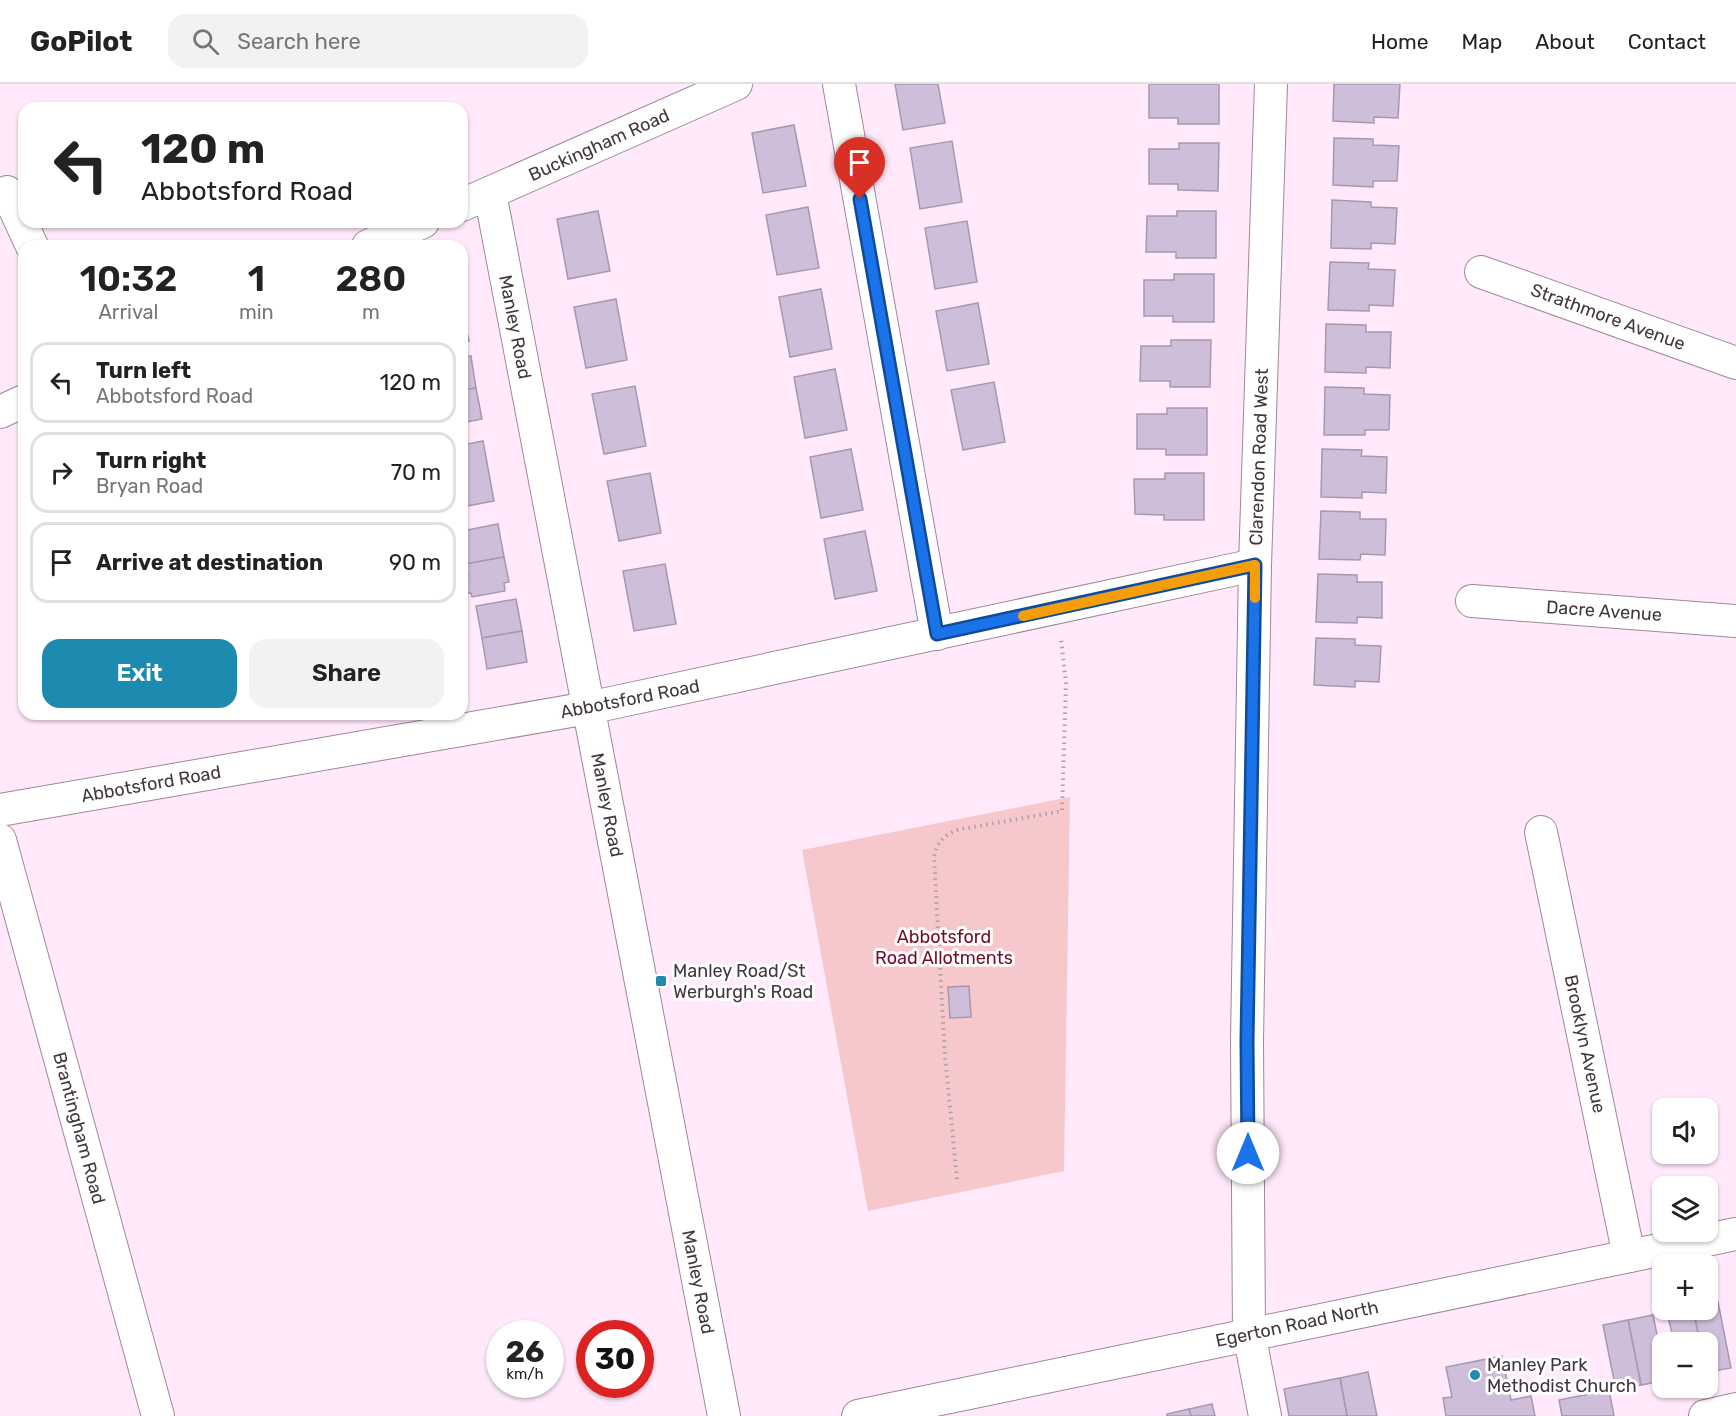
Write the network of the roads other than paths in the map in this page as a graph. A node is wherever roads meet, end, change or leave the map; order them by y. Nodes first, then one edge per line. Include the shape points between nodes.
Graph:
1 (736, 84) edge
2 (840, 84) edge
3 (1271, 84) edge
4 (7, 192) dead end
5 (476, 199) edge
6 (18, 216) edge
7 (409, 228) edge
8 (382, 240) edge
9 (1481, 272) dead end
10 (1736, 363) edge
11 (18, 404) edge
12 (0, 411) edge
13 (1255, 565) junction
14 (1473, 601) dead end
15 (1736, 621) edge
16 (937, 634) junction
17 (588, 708) junction
18 (0, 810) edge
19 (1541, 832) dead end
20 (0, 840) edge
21 (1736, 1234) edge
22 (1629, 1256) junction
23 (1249, 1333) junction
24 (1736, 1410) edge
25 (869, 1415) edge
26 (158, 1416) edge
27 (724, 1416) edge
28 (1264, 1416) edge
29 (1705, 1416) edge

1 - 5 street, Buckingham Road
2 - 16 street
3 - 13 street, Clarendon Road West
4 - 6 street
5 - 17 street, Manley Road
7 - 8 street
9 - 10 street, Strathmore Avenue
11 - 12 street
13 - 16 street, Abbotsford Road
13 - 23 street, Clarendon Road West via 1247,1041
14 - 15 street, Dacre Avenue
16 - 17 street, Abbotsford Road
17 - 18 street, Abbotsford Road
17 - 27 street, Manley Road
19 - 22 street, Brooklyn Avenue
20 - 26 street, Brantingham Road
21 - 22 street, Egerton Road North
22 - 23 street, Egerton Road North
23 - 25 street, Egerton Road North
23 - 28 street, Clarendon Road West
24 - 29 street

